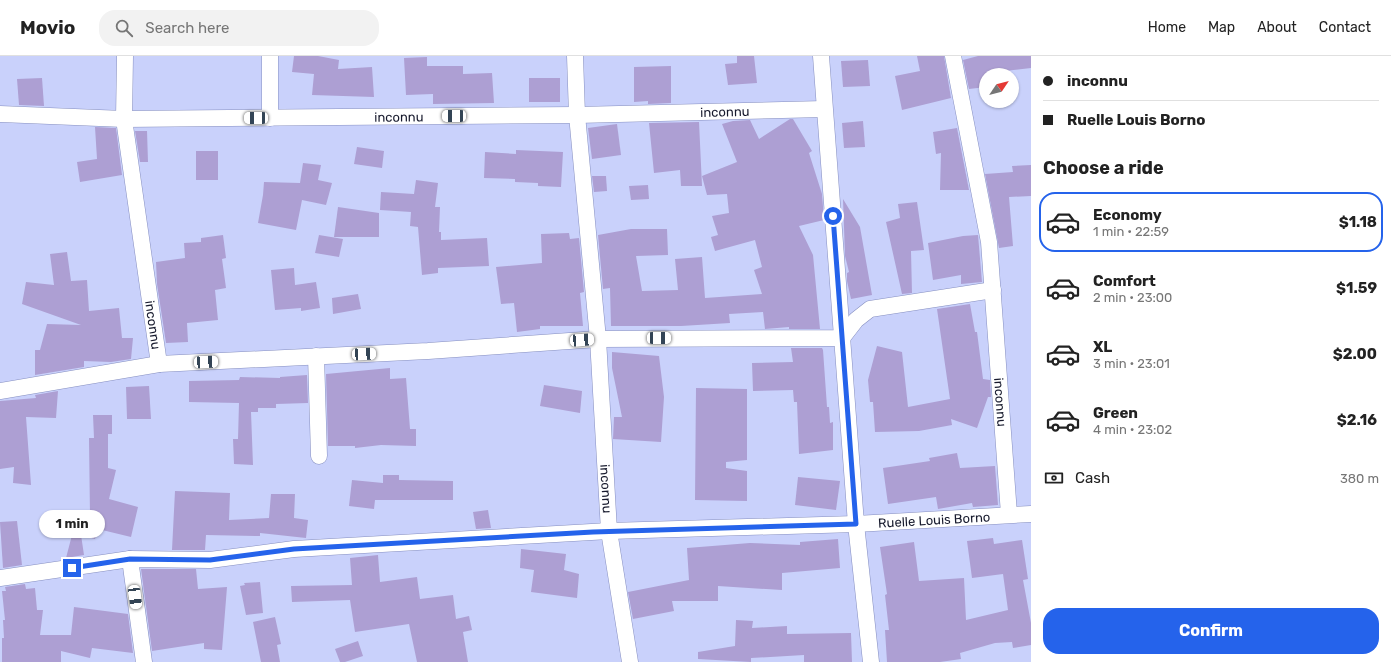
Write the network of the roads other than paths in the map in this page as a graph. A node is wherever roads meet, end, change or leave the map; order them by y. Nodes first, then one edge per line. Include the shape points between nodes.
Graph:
1 (125, 56) edge
2 (270, 56) edge
3 (574, 56) edge
4 (821, 56) edge
5 (953, 56) edge
6 (824, 109) junction
7 (0, 114) edge
8 (577, 115) junction
9 (270, 118) junction
10 (124, 119) junction
11 (993, 290) junction
12 (842, 338) junction
13 (598, 339) junction
14 (316, 356) junction
15 (159, 364) junction
16 (0, 391) edge
17 (319, 456) dead end
18 (1008, 514) junction
19 (1031, 514) edge
20 (856, 524) junction
21 (609, 531) junction
22 (130, 559) junction
23 (0, 578) edge
24 (144, 662) edge
25 (630, 662) edge
26 (871, 662) edge

1 - 10 street, inconnu
2 - 9 street
3 - 8 street, inconnu
4 - 6 street
5 - 11 street, inconnu via 989,242
6 - 8 street, inconnu
6 - 12 street
7 - 10 street, inconnu
8 - 9 street, inconnu
8 - 13 street, inconnu
9 - 10 street, inconnu
10 - 15 street, inconnu
11 - 12 street via 870,309 856,320
11 - 18 street, inconnu
12 - 13 street, inconnu
12 - 20 street
13 - 14 street, inconnu
13 - 21 street, inconnu
14 - 15 street, inconnu
14 - 17 street
15 - 16 street, inconnu
18 - 19 street, Ruelle Louis Borno
18 - 20 street, Ruelle Louis Borno
20 - 21 street, Ruelle Louis Borno
20 - 26 street
21 - 22 street, Ruelle Louis Borno via 294,549 210,560
21 - 25 street, inconnu
22 - 23 street, Ruelle Louis Borno
22 - 24 street

